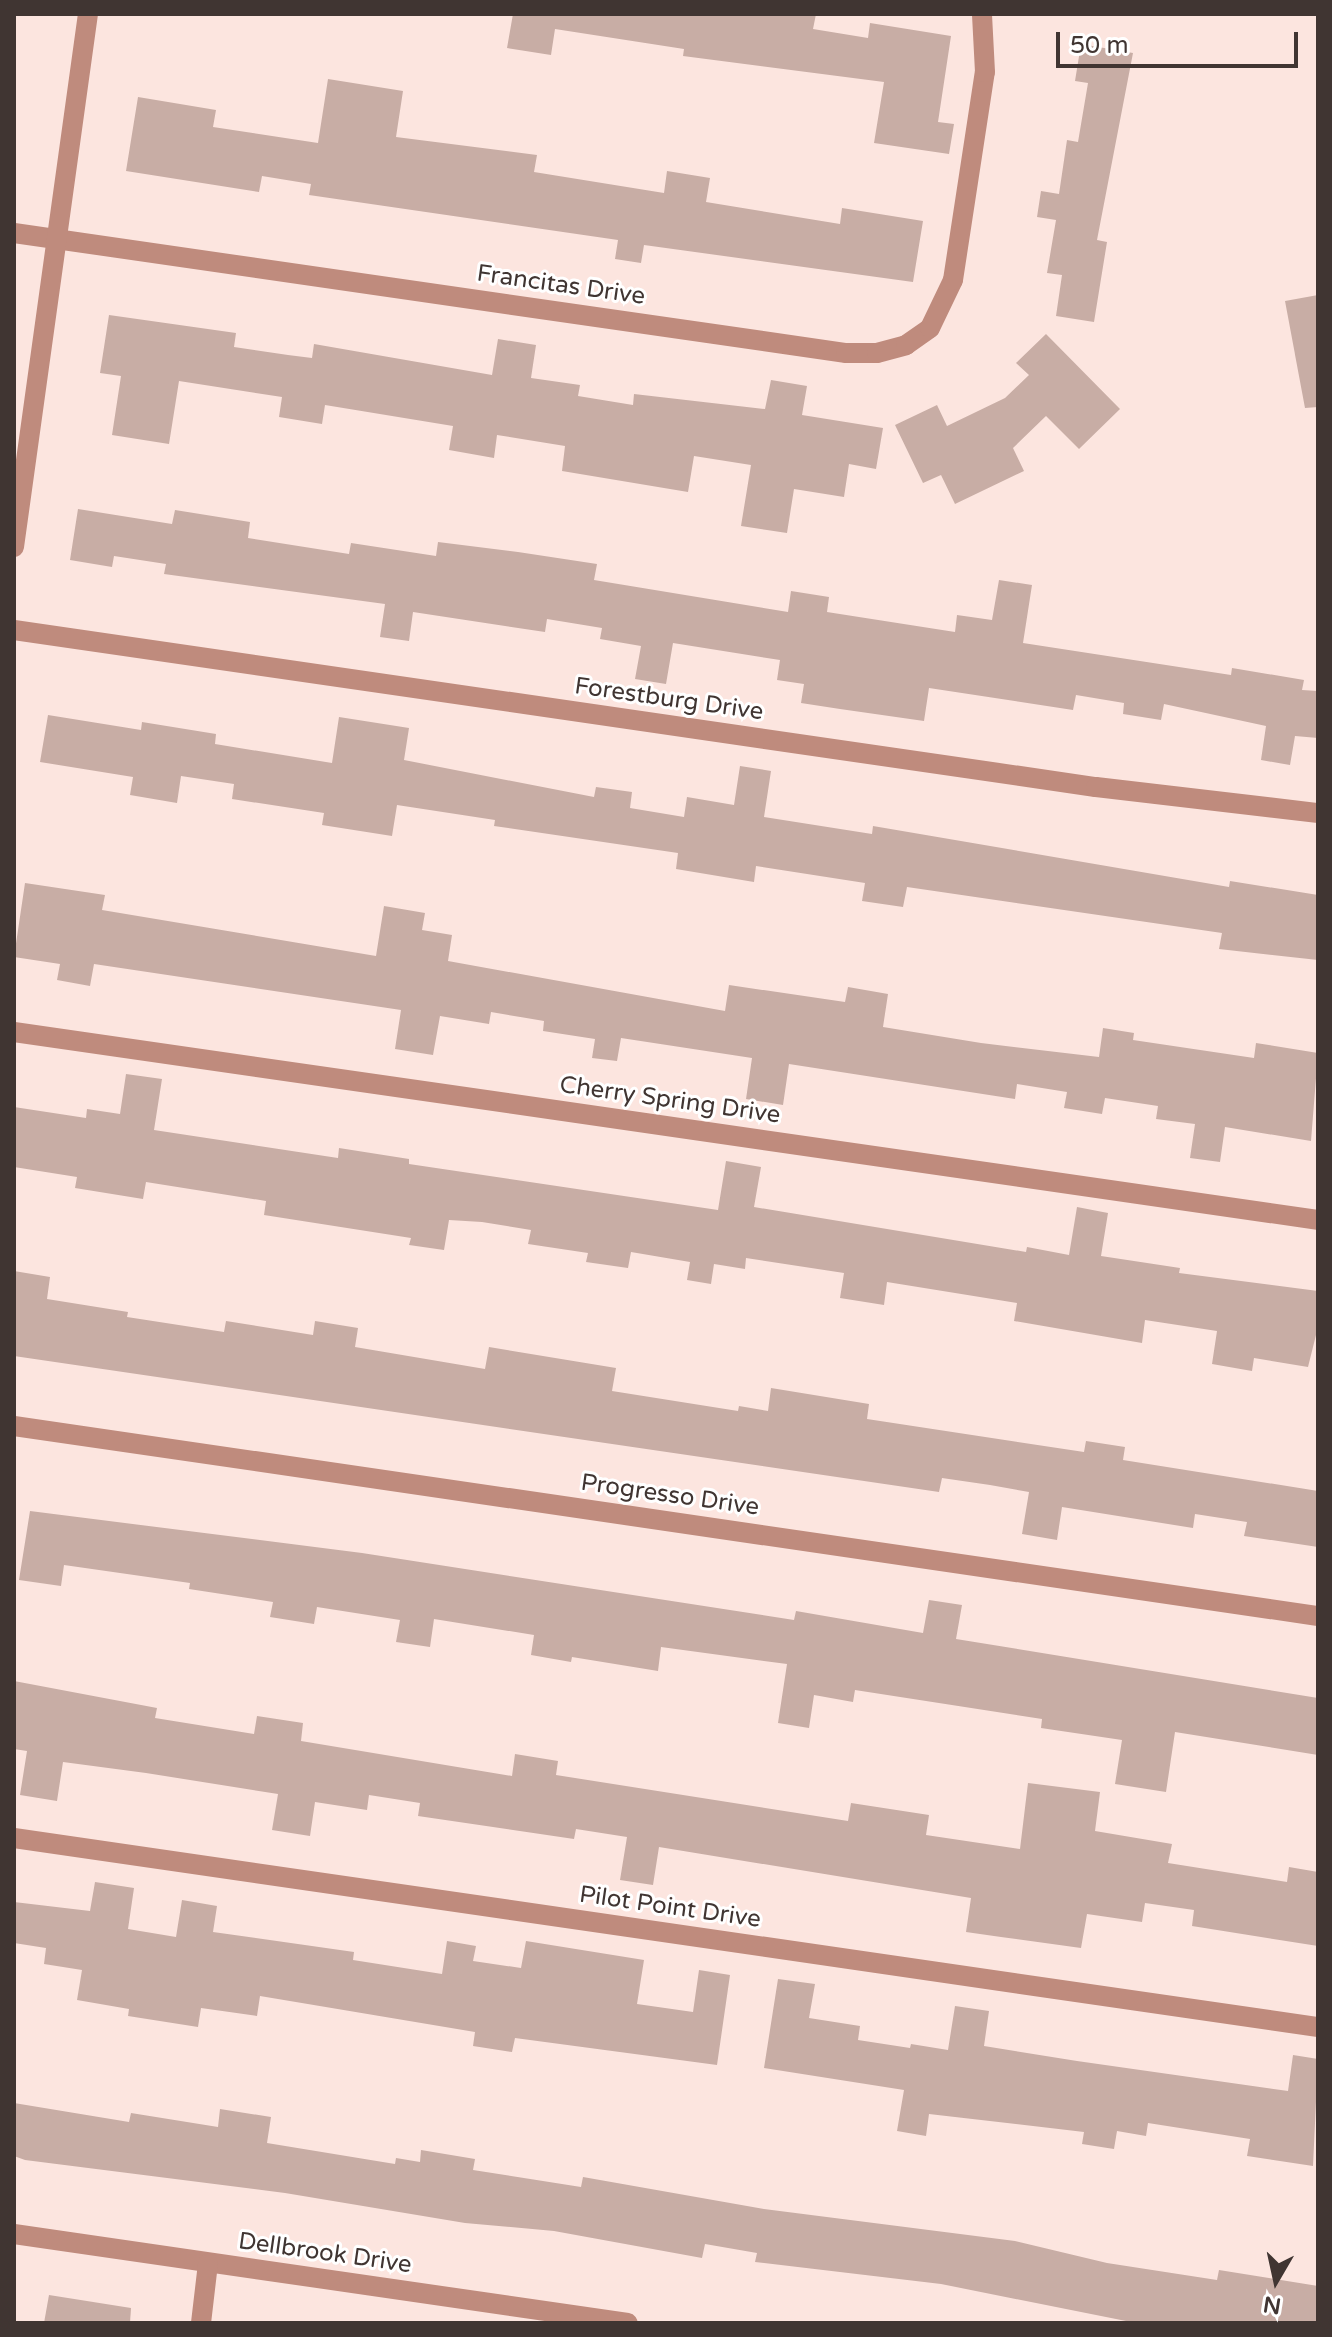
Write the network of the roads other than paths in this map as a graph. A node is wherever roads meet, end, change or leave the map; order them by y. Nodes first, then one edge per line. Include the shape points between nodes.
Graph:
1 (88, 14) edge
2 (982, 14) edge
3 (14, 233) edge
4 (58, 239) junction
5 (14, 547) edge
6 (14, 630) edge
7 (1318, 813) edge
8 (14, 1032) edge
9 (1318, 1220) edge
10 (14, 1426) edge
11 (1318, 1616) edge
12 (14, 1838) edge
13 (1318, 2027) edge
14 (14, 2234) edge
15 (208, 2263) junction
16 (201, 2323) edge
17 (628, 2323) edge

1 - 4 street
2 - 4 street, Francitas Drive via 986,61 945,306 930,328 906,345 877,353 846,353
3 - 4 street, Francitas Drive
4 - 5 street
6 - 7 street, Forestburg Drive via 1096,787
8 - 9 street, Cherry Spring Drive
10 - 11 street, Progresso Drive
12 - 13 street, Pilot Point Drive
14 - 15 street, Dellbrook Drive
15 - 16 street
15 - 17 street, Dellbrook Drive

